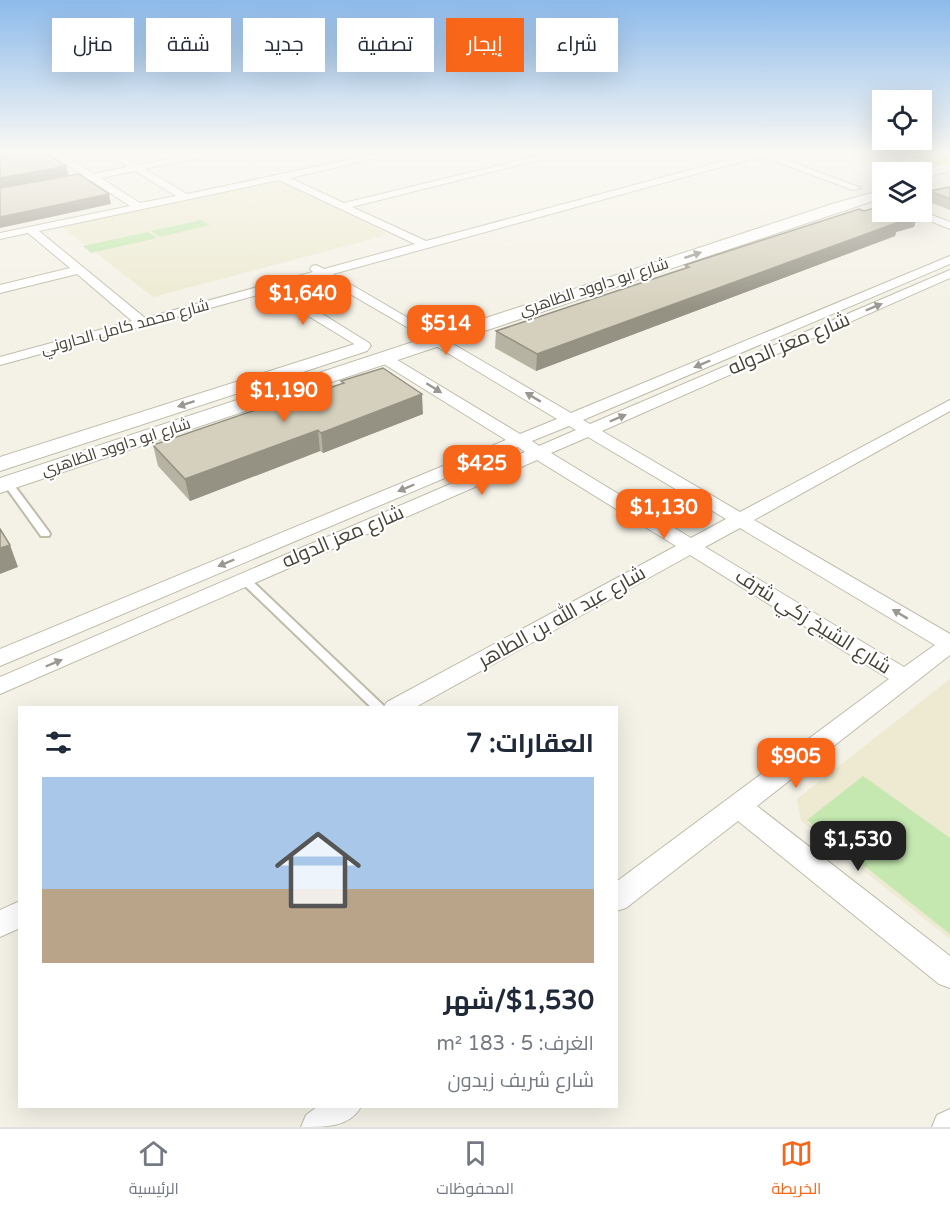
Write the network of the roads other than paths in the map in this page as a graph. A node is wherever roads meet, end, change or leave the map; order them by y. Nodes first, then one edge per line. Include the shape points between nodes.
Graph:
1 (133, 204) edge
2 (154, 204) edge
3 (336, 204) edge
4 (357, 204) edge
5 (545, 204) edge
6 (576, 204) edge
7 (826, 204) edge
8 (839, 204) edge
9 (138, 207) junction
10 (343, 207) junction
11 (932, 212) edge
12 (932, 219) edge
13 (950, 219) edge
14 (950, 226) edge
15 (30, 230) junction
16 (720, 231) junction
17 (0, 236) edge
18 (742, 238) junction
19 (412, 239) junction
20 (424, 245) junction
21 (948, 267) edge
22 (79, 270) junction
23 (317, 270) junction
24 (264, 284) junction
25 (0, 289) edge
26 (137, 318) junction
27 (417, 329) junction
28 (436, 340) junction
29 (388, 344) junction
30 (364, 346) junction
31 (0, 350) edge
32 (0, 361) edge
33 (950, 405) edge
34 (570, 419) junction
35 (590, 431) junction
36 (519, 441) junction
37 (538, 453) junction
38 (0, 464) edge
39 (4, 484) edge
40 (740, 520) junction
41 (45, 534) dead end
42 (691, 546) junction
43 (245, 580) junction
44 (950, 644) edge
45 (0, 658) edge
46 (905, 678) junction
47 (0, 686) edge
48 (378, 706) edge
49 (399, 706) edge
50 (738, 806) junction
51 (618, 897) edge
52 (18, 915) edge
53 (0, 924) edge
54 (950, 974) edge
55 (343, 1108) edge
56 (318, 1127) edge

1 - 9 street
2 - 9 street
3 - 10 street
4 - 10 street
5 - 19 street, شارع محمد كامل الحاروني
6 - 20 street, شارع محمد كامل الحاروني
7 - 16 street, شارع ابو داوود الظاهري
8 - 18 street, شارع ابو داوود الظاهري
9 - 15 street
10 - 19 street
11 - 13 street
12 - 14 street
15 - 17 street
15 - 22 street
16 - 18 street
16 - 27 street, شارع ابو داوود الظاهري
28 -> 18 street, شارع ابو داوود الظاهري
19 - 20 street
19 - 23 street, شارع محمد كامل الحاروني
20 - 23 street, شارع محمد كامل الحاروني
21 -> 34 street, شارع معز الدوله
35 -> 21 street, شارع معز الدوله
22 - 25 street
22 - 26 street
23 - 24 street, شارع محمد كامل الحاروني
23 - 27 street
24 - 26 street, شارع محمد كامل الحاروني
24 - 30 street
26 - 31 street, شارع محمد كامل الحاروني
26 - 32 street, شارع محمد كامل الحاروني
27 - 29 street, شارع ابو داوود الظاهري
28 - 29 street, شارع ابو داوود الظاهري
34 -> 28 street
29 - 30 street, شارع ابو داوود الظاهري
29 -> 36 street, شارع الشيخ زكي شرف
29 - 39 street, شارع ابو داوود الظاهري
30 -> 38 street, شارع ابو داوود الظاهري
33 - 40 street, شارع عبد الله بن الطاهر
34 - 35 street
34 - 36 street, شارع معز الدوله
35 - 37 street, شارع معز الدوله
35 - 40 street
36 - 37 street, شارع الشيخ زكي شرف
36 -> 45 street, شارع معز الدوله
37 - 42 street, شارع الشيخ زكي شرف
37 - 43 street, شارع معز الدوله
39 - 41 lane
40 - 42 street, شارع عبد الله بن الطاهر
44 -> 40 street
42 - 46 street, شارع الشيخ زكي شرف
42 - 49 street, شارع عبد الله بن الطاهر
47 -> 43 street, شارع معز الدوله
43 - 48 lane
44 - 46 street
46 - 50 street
50 - 51 street
50 - 54 street
52 - 53 street
55 - 56 street

